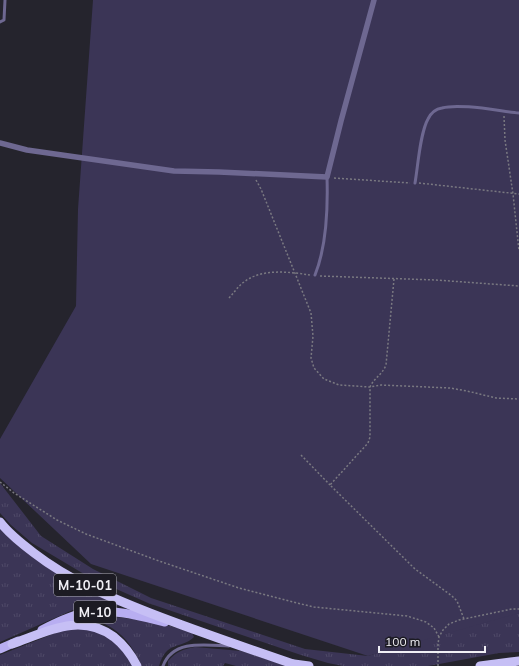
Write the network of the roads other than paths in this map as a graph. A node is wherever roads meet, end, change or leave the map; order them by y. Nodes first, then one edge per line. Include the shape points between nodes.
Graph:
1 (5, 0) edge
2 (374, 0) edge
3 (0, 22) edge
4 (519, 113) edge
5 (0, 143) edge
6 (327, 177) junction
7 (415, 183) dead end
8 (315, 276) road end
9 (0, 522) edge
10 (184, 626) junction
11 (12, 644) junction
12 (241, 646) junction
13 (0, 649) edge
14 (519, 661) edge
15 (297, 665) edge
16 (136, 666) edge
17 (163, 666) edge
18 (309, 666) edge
19 (480, 666) edge

1 - 3 lane via 4,20
2 - 6 street
4 - 7 lane via 455,107 434,111 424,128
5 - 6 street via 27,150 174,171
6 - 8 lane via 328,208 319,266
9 - 10 highway, М-10-01 via 24,546 71,578 122,602
10 - 11 main road, М-10 via 128,614 86,613 65,619
10 - 12 highway, М-10
11 - 13 main road, М-10
11 - 16 highway via 66,626 84,624 105,631 125,647
12 - 15 highway, М-10
12 - 17 lane via 186,646 171,653
14 - 19 highway
15 - 18 highway

